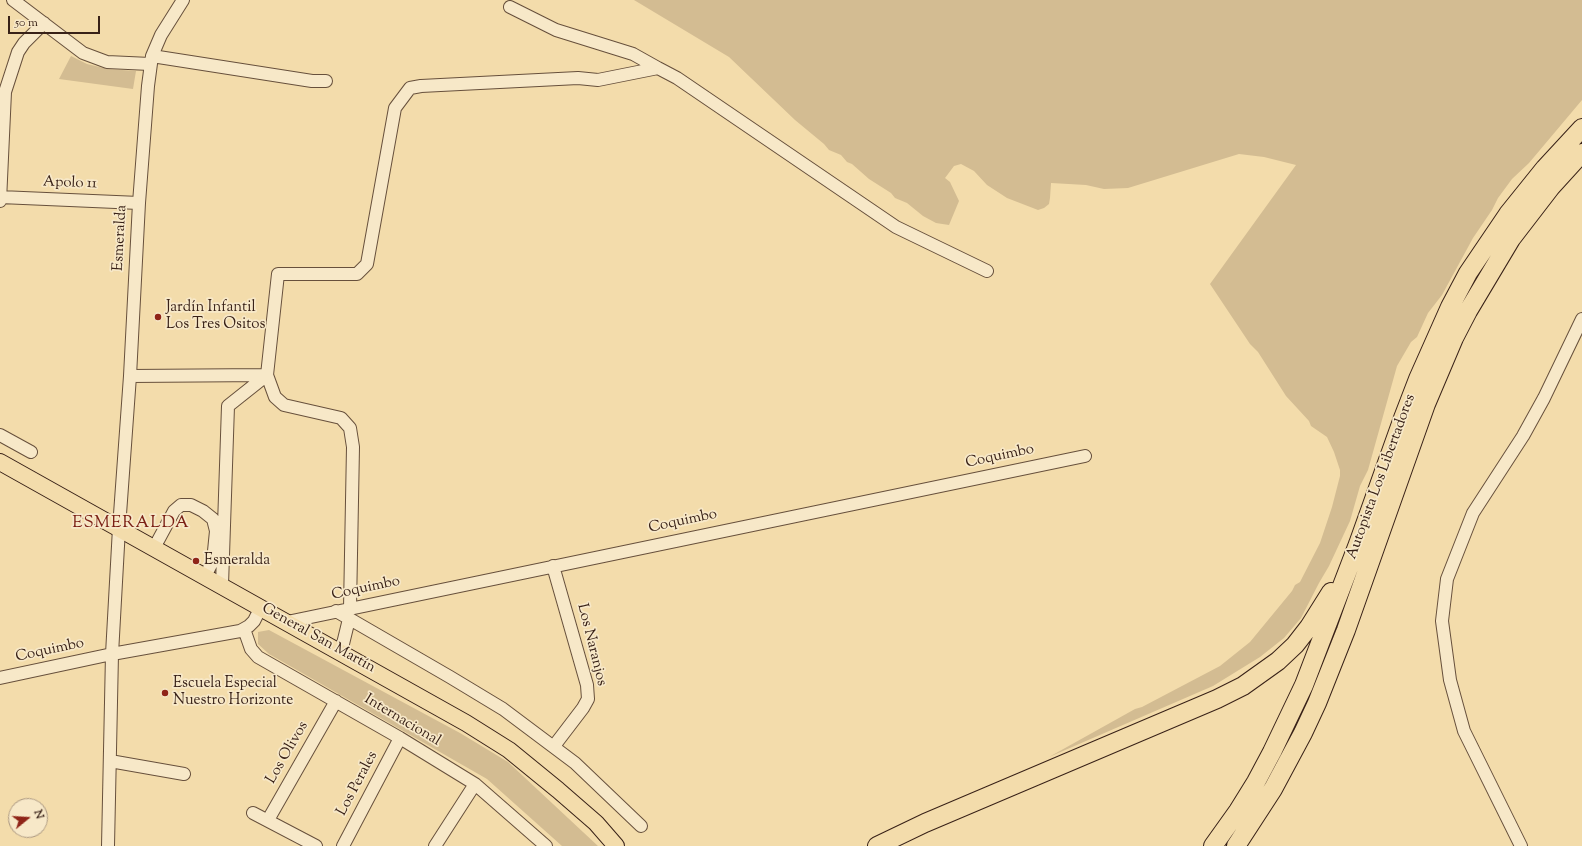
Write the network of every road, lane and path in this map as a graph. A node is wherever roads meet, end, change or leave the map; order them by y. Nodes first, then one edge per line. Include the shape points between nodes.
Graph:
1 (13, 0) edge
2 (183, 0) edge
3 (510, 7) dead end
4 (44, 23) junction
5 (151, 60) junction
6 (658, 68) junction
7 (326, 81) dead end
8 (3, 92) edge
9 (1582, 128) edge
10 (1582, 153) edge
11 (0, 197) edge
12 (0, 201) edge
13 (139, 203) junction
14 (987, 271) dead end
15 (1582, 319) edge
16 (267, 375) junction
17 (130, 376) junction
18 (0, 436) edge
19 (31, 452) dead end
20 (1085, 456) dead end
21 (0, 462) edge
22 (119, 528) junction
23 (1358, 544) junction
24 (154, 548) junction
25 (553, 566) junction
26 (205, 576) junction
27 (222, 585) junction
28 (261, 607) junction
29 (350, 614) junction
30 (287, 622) junction
31 (244, 629) junction
32 (341, 652) junction
33 (112, 654) junction
34 (0, 678) edge
35 (336, 701) junction
36 (400, 738) junction
37 (554, 746) junction
38 (110, 761) junction
39 (184, 774) dead end
40 (475, 784) junction
41 (253, 813) dead end
42 (268, 820) junction
43 (641, 826) dead end
44 (297, 840) edge
45 (108, 846) edge
46 (316, 846) edge
47 (343, 846) edge
48 (435, 846) edge
49 (546, 846) edge
50 (616, 846) edge
51 (877, 846) edge
52 (1213, 846) edge
53 (1236, 846) edge
54 (1521, 846) edge

1 - 4 street
2 - 5 street, Esmeralda via 162,35
3 - 6 street via 556,30 633,54
4 - 5 street via 83,53 94,58 107,62
4 - 8 street via 18,52
5 - 7 street
5 - 13 street, Esmeralda
6 - 14 street via 896,227
6 - 16 street via 598,80 578,78 410,88 395,108 367,264 357,274 278,274
8 - 11 street
9 - 23 highway, Autopista Los Libertadores via 1517,201 1464,280 1418,379
10 - 53 highway, Autopista Los Libertadores via 1551,187 1511,239 1454,338 1426,404 1346,630 1317,703 1281,776
11 - 12 street
11 - 13 street, Apolo 11
13 - 17 street, Esmeralda
15 - 54 street via 1524,436 1473,513 1447,579 1442,621 1450,680 1464,731
16 - 17 street
16 - 27 street via 228,406
16 - 29 street via 275,397 284,404 341,418 350,428 353,447
17 - 22 street, Esmeralda
18 - 19 street
20 - 25 street, Coquimbo
21 - 22 main road, General San Martín
22 - 24 main road, General San Martín
22 - 33 street, Esmeralda
23 - 51 highway via 1324,606 1300,639 1278,661 1243,686
23 - 52 highway, Autopista Los Libertadores via 1318,652 1288,720 1256,782
24 - 26 main road, General San Martín
24 - 26 street via 174,511 181,505 191,505 203,510 213,519 216,531 213,561
25 - 29 street, Coquimbo
25 - 37 street, Los Naranjos via 587,685 588,698
26 - 27 main road, General San Martín
27 - 28 main road, General San Martín
28 - 30 main road, General San Martín
28 - 31 street via 254,622
29 - 30 street, Coquimbo via 336,611
29 - 32 street, Coquimbo
29 - 37 street via 503,710
30 - 32 main road, General San Martín
31 - 33 street, Coquimbo
31 - 35 street, Internacional via 251,649 258,657
32 - 50 main road, General San Martín via 509,750 596,823
33 - 34 street, Coquimbo
33 - 38 street, Esmeralda
35 - 36 street, Internacional
35 - 42 street, Los Olivos
36 - 40 street, Internacional
36 - 47 street, Los Perales
37 - 43 street via 576,763
38 - 39 street
38 - 45 street, Esmeralda
40 - 48 street
40 - 49 street, Internacional
41 - 42 street
42 - 44 street
44 - 46 street

